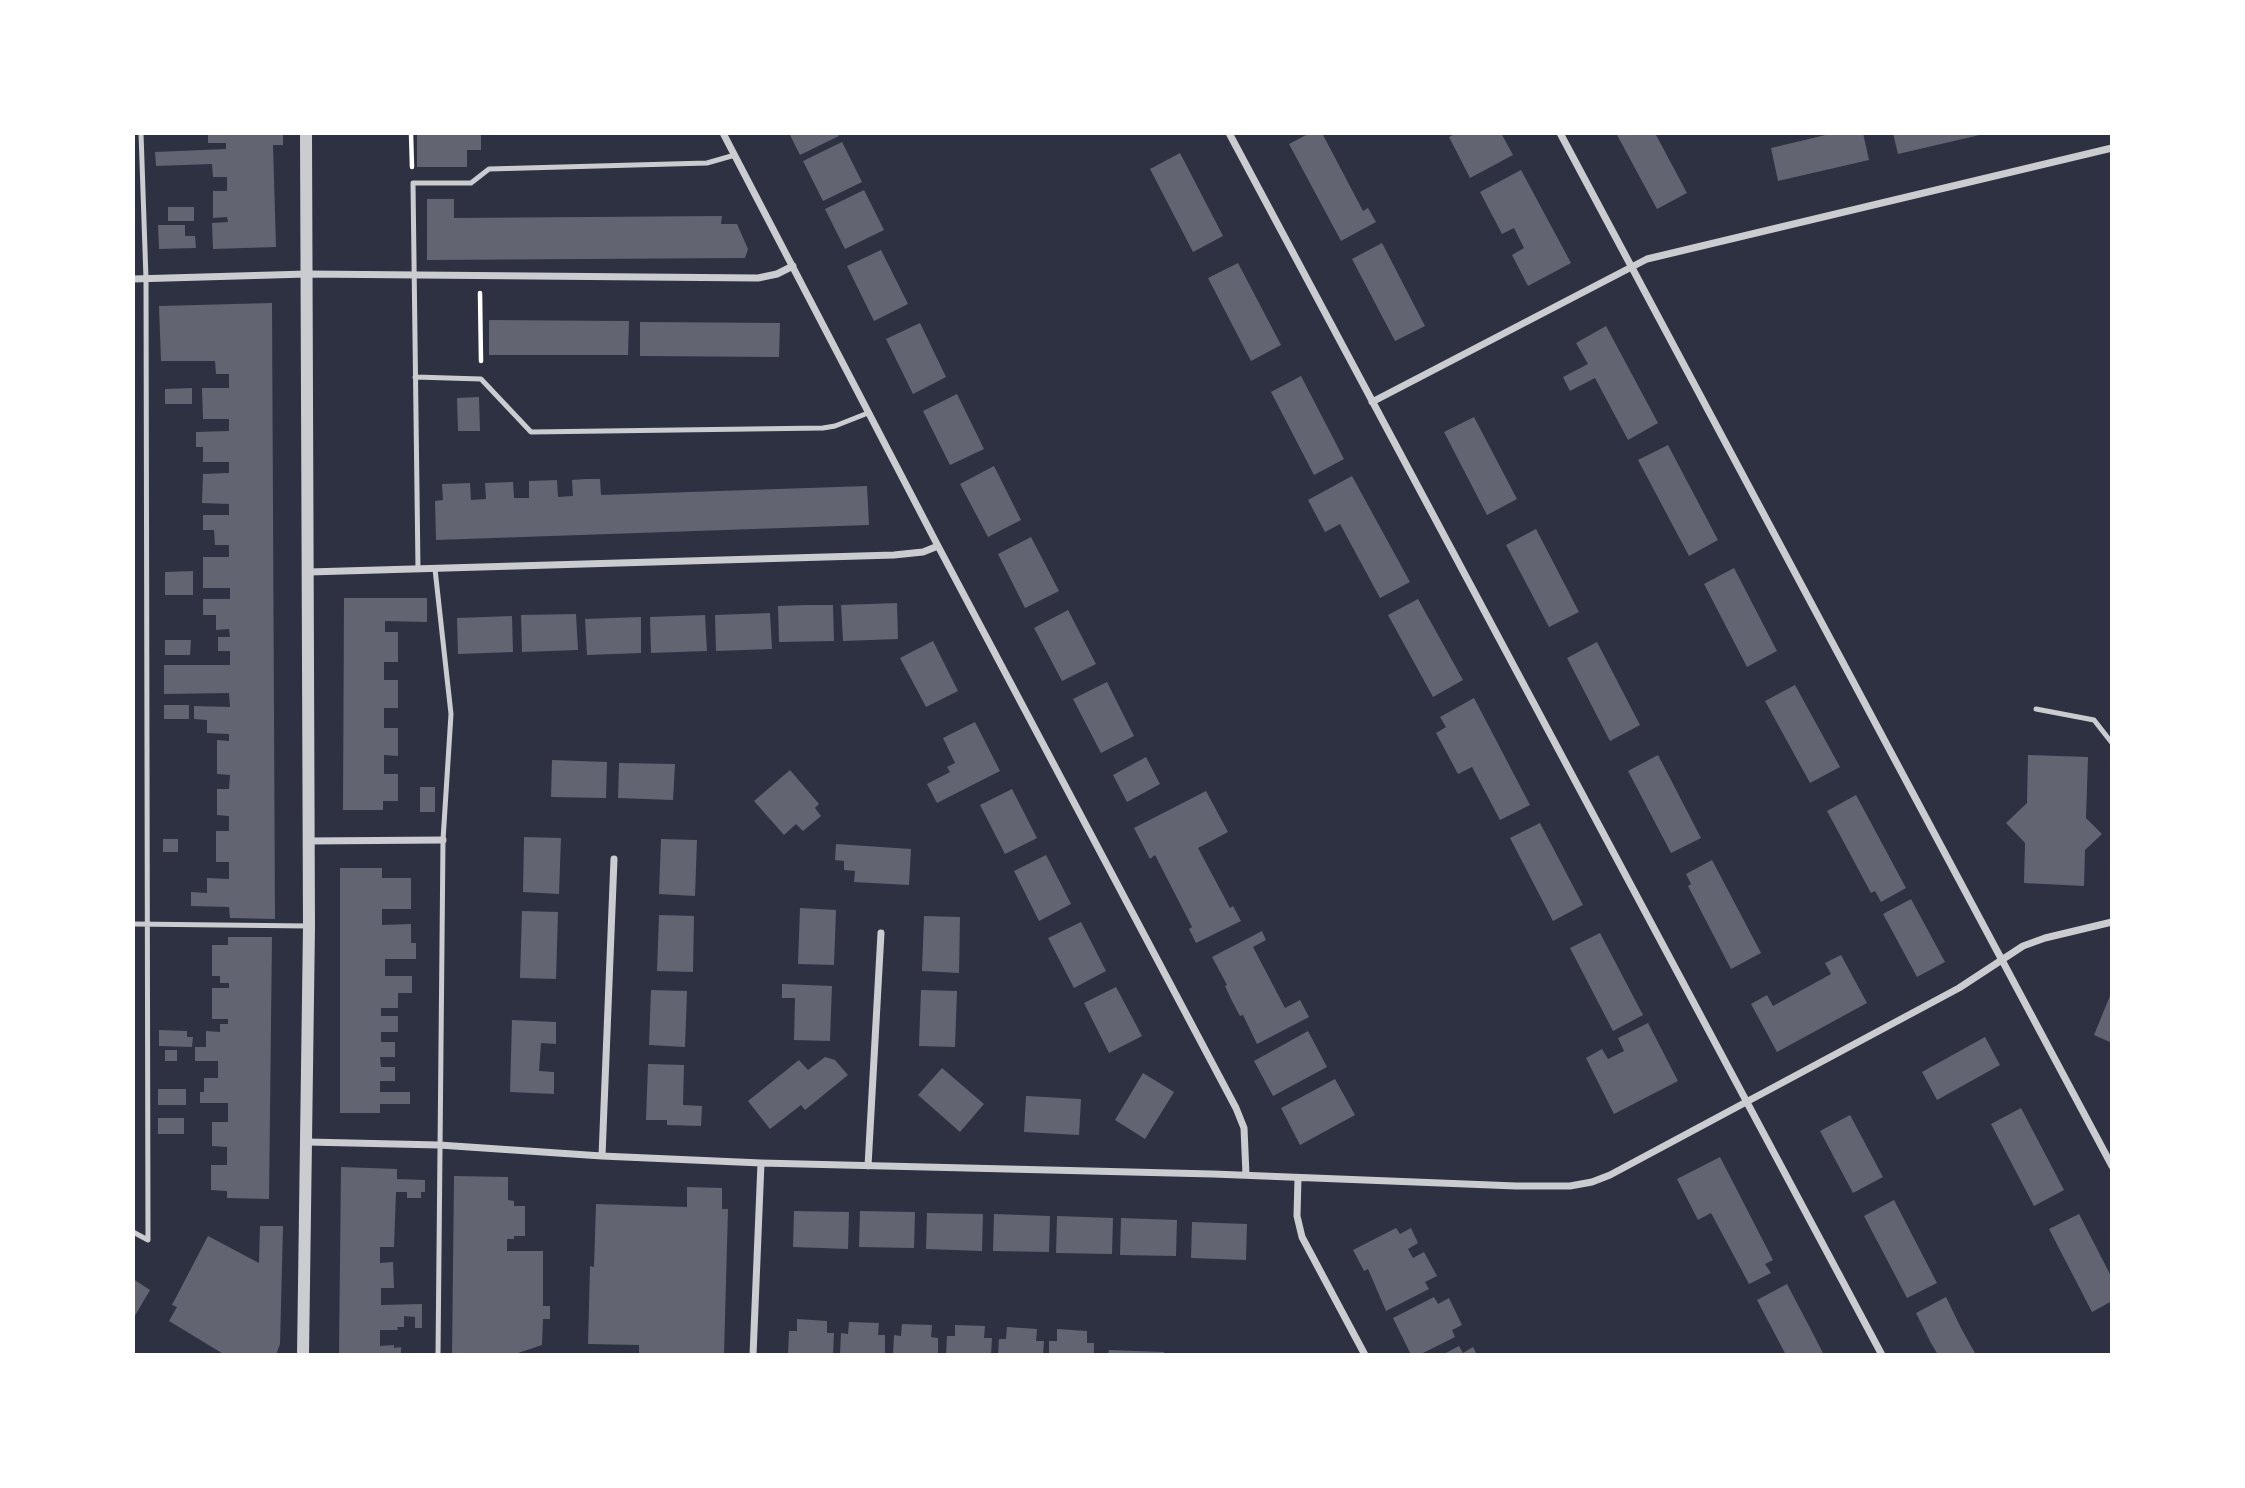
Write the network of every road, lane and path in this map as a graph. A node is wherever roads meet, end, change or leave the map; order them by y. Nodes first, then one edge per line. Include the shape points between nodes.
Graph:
1 (141, 133) edge
2 (306, 133) edge
3 (411, 133) edge
4 (723, 133) edge
5 (1228, 133) edge
6 (1560, 133) edge
7 (2112, 148) edge
8 (735, 155) junction
9 (133, 163) edge
10 (142, 163) junction
11 (413, 183) junction
12 (793, 266) junction
13 (1631, 266) junction
14 (307, 274) junction
15 (414, 274) junction
16 (480, 275) junction
17 (133, 279) edge
18 (146, 279) junction
19 (415, 377) junction
20 (481, 379) junction
21 (1372, 402) junction
22 (868, 413) junction
23 (938, 546) junction
24 (418, 569) junction
25 (435, 569) junction
26 (309, 572) junction
27 (2036, 709) dead end
28 (2112, 743) edge
29 (443, 840) junction
30 (309, 841) junction
31 (614, 859) dead end
32 (2112, 922) edge
33 (133, 924) edge
34 (149, 924) junction
35 (309, 926) junction
36 (881, 933) dead end
37 (2001, 959) junction
38 (1746, 1101) junction
39 (307, 1142) junction
40 (439, 1145) junction
41 (602, 1156) junction
42 (761, 1163) junction
43 (868, 1166) junction
44 (2112, 1166) edge
45 (1246, 1175) junction
46 (1298, 1178) junction
47 (133, 1232) edge
48 (303, 1355) edge
49 (438, 1355) edge
50 (753, 1355) edge
51 (1365, 1355) edge
52 (1882, 1355) edge

1 - 10 lane
2 - 14 street
3 - 11 path
4 - 8 street
5 - 21 street
6 - 13 street
7 - 13 street via 1667,253
8 - 11 lane via 708,163 489,169 471,183
8 - 12 street
9 - 10 lane
10 - 18 lane
11 - 15 lane
12 - 16 street via 758,278
12 - 22 street
13 - 21 street
13 - 37 street
14 - 15 street
14 - 18 street
14 - 26 street
15 - 16 street
15 - 19 lane
16 - 20 path
17 - 18 street
18 - 34 lane
19 - 20 lane
19 - 24 lane
20 - 22 lane via 530,432 823,428
21 - 38 street
22 - 23 street
23 - 25 street via 894,555
23 - 45 street via 1236,1108 1244,1128
24 - 25 street
24 - 26 street
25 - 29 lane via 451,715
26 - 30 street
27 - 28 lane via 2094,720
29 - 30 street
29 - 40 lane
30 - 35 street
31 - 41 street
32 - 37 street via 2045,938
33 - 34 lane
34 - 35 lane
34 - 47 lane via 148,1240
35 - 39 street
36 - 43 street
37 - 38 street via 1959,988
37 - 44 street
38 - 46 street via 1610,1175 1570,1186
38 - 52 street
39 - 40 street
39 - 48 street
40 - 41 street
40 - 49 lane
41 - 42 street
42 - 43 street
42 - 50 street
43 - 45 street
45 - 46 street
46 - 51 street via 1297,1216 1302,1237

